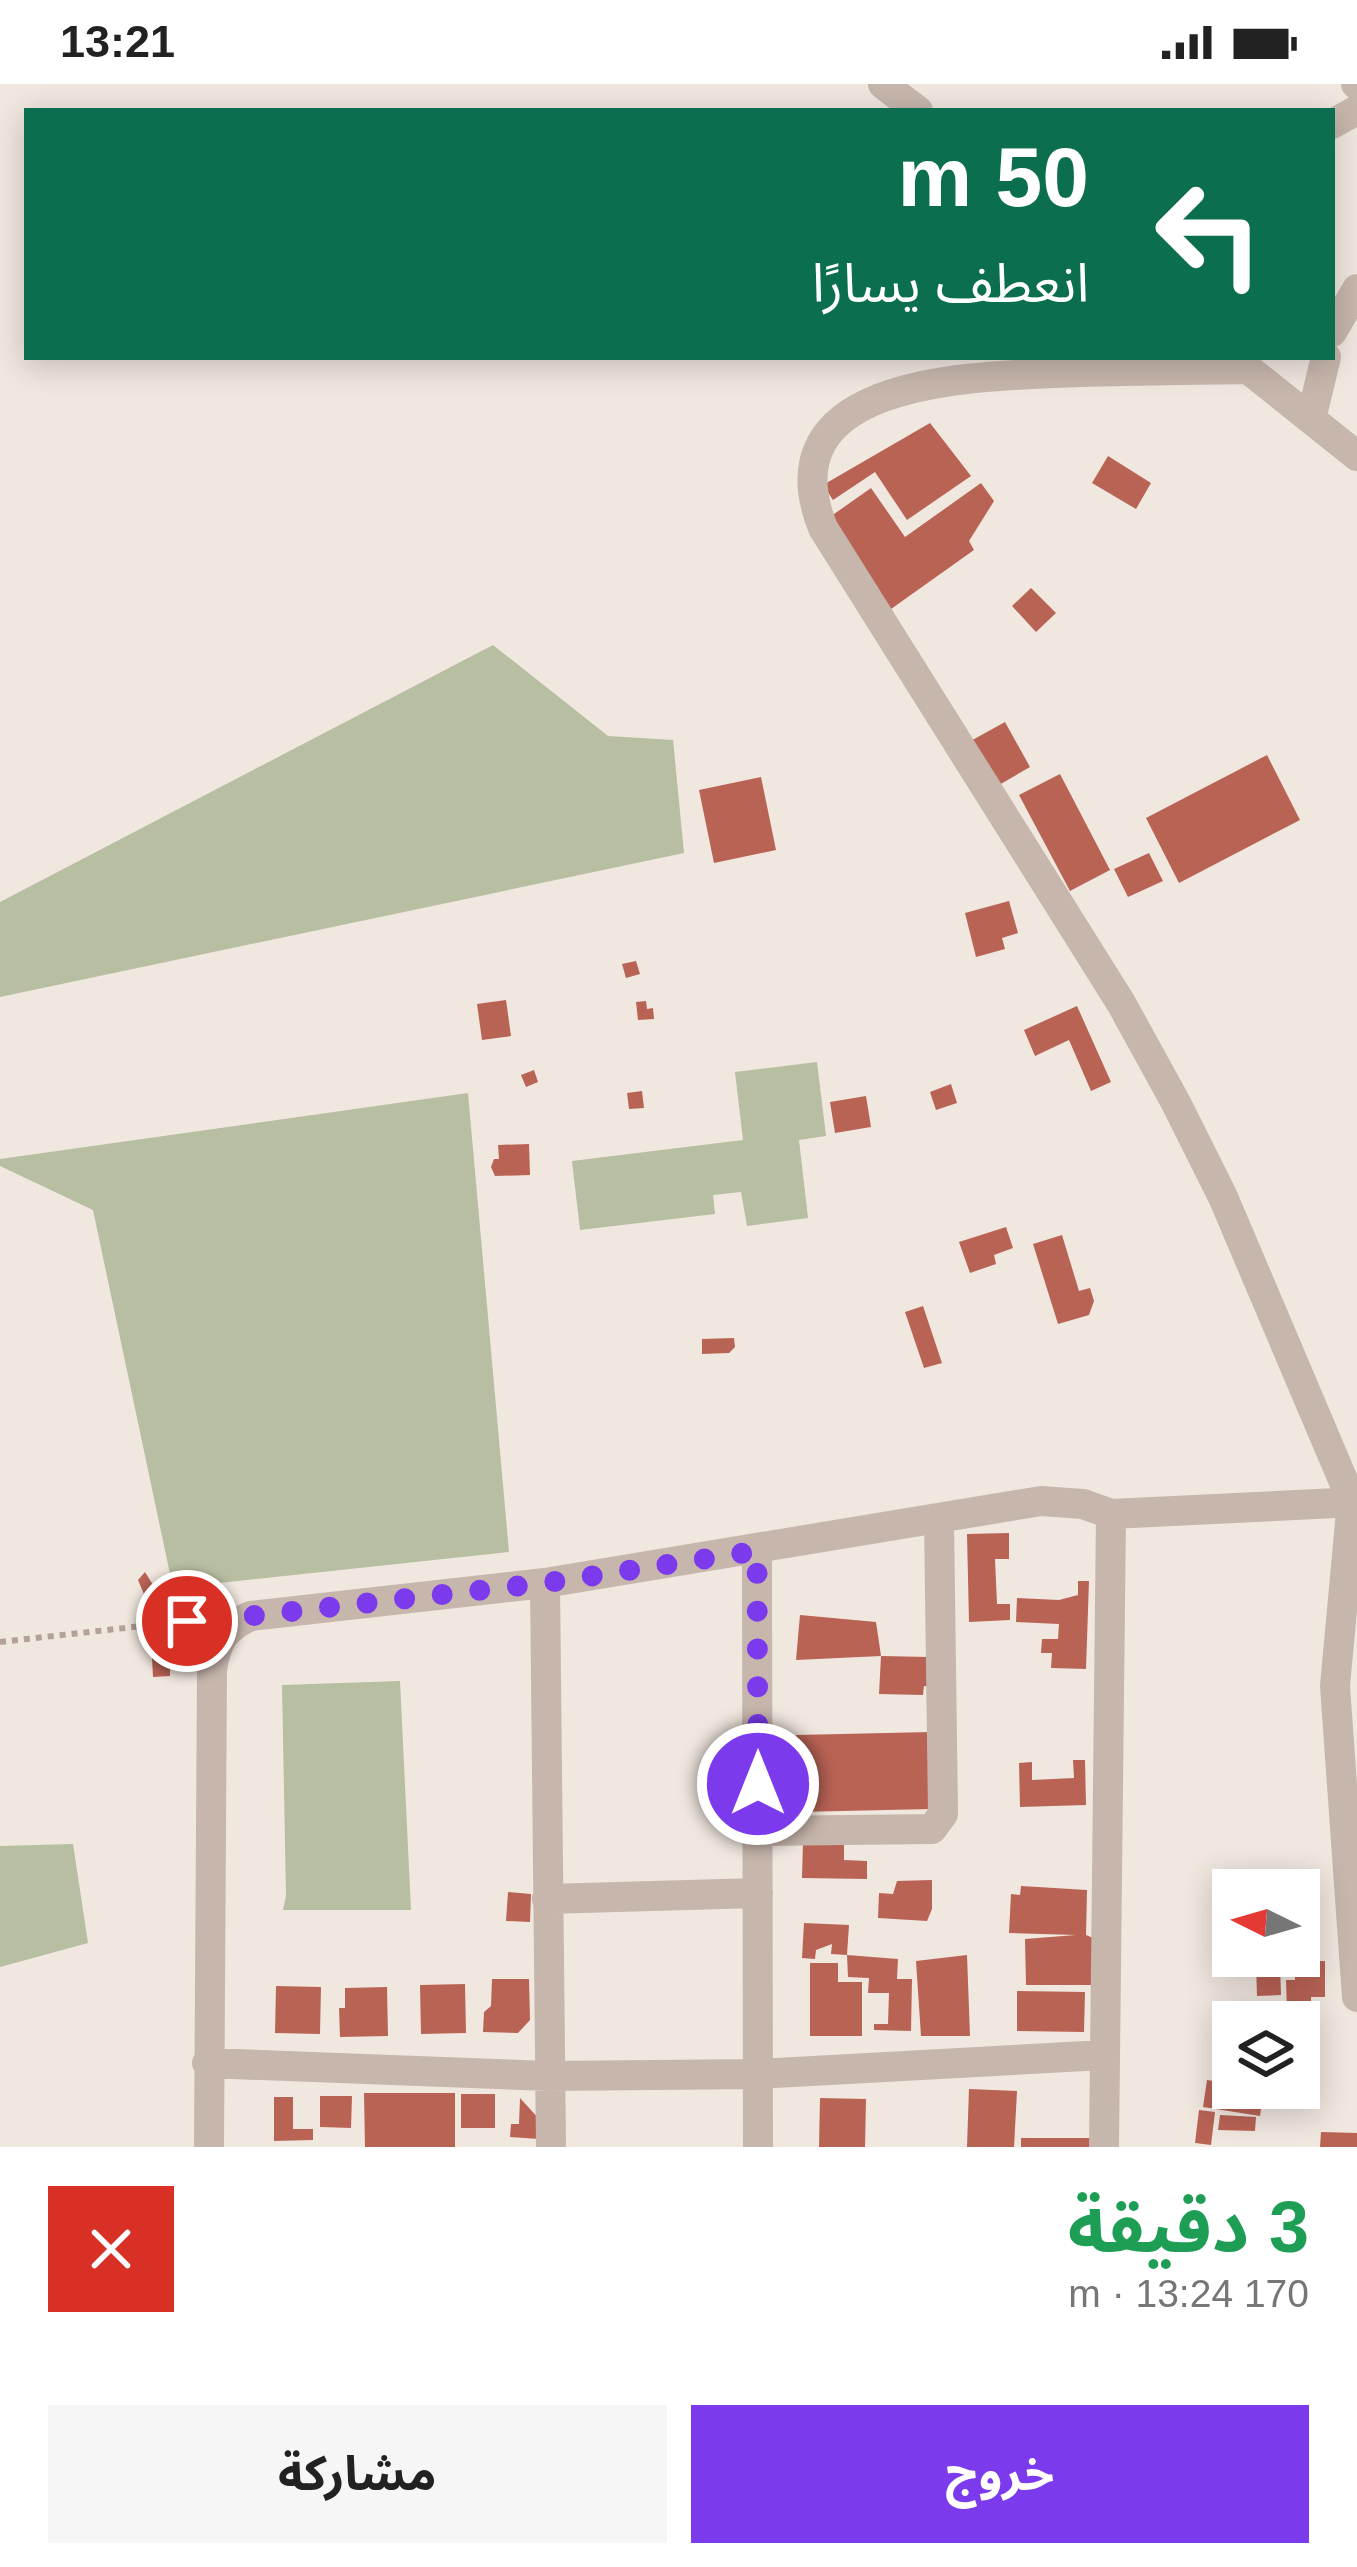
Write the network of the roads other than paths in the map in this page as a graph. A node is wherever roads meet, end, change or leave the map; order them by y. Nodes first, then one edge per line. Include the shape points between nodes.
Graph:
1 (884, 84) edge
2 (914, 108) edge
3 (1357, 289) edge
4 (1335, 327) edge
5 (1325, 360) edge
6 (1240, 363) edge
7 (1311, 419) junction
8 (1357, 456) edge
9 (1354, 1501) edge
10 (1111, 1514) junction
11 (939, 1519) junction
12 (757, 1551) junction
13 (545, 1583) junction
14 (1346, 1687) edge
15 (758, 1831) junction
16 (758, 1893) junction
17 (547, 1899) junction
18 (1353, 1912) edge
19 (1357, 1997) edge
20 (1104, 2055) junction
21 (207, 2063) junction
22 (758, 2074) junction
23 (548, 2076) junction
24 (209, 2147) edge
25 (551, 2147) edge
26 (758, 2147) edge
27 (1104, 2147) edge

1 - 2 street
3 - 4 street
5 - 7 street
6 - 7 street
6 - 9 street via 983,376 894,392 840,421 818,448 810,496 1176,1103
7 - 8 street
9 - 10 street
9 - 14 street
10 - 11 street via 1064,1500
10 - 20 street
11 - 12 street
11 - 15 street via 943,1814 932,1829
12 - 13 street
12 - 15 street
13 - 17 street
13 - 21 street via 251,1616 223,1634 212,1670
14 - 18 street
15 - 16 street
16 - 17 street
16 - 22 street
17 - 23 street
18 - 19 street
20 - 22 street
20 - 27 street
21 - 23 street
21 - 24 street
22 - 23 street
22 - 26 street
23 - 25 street

